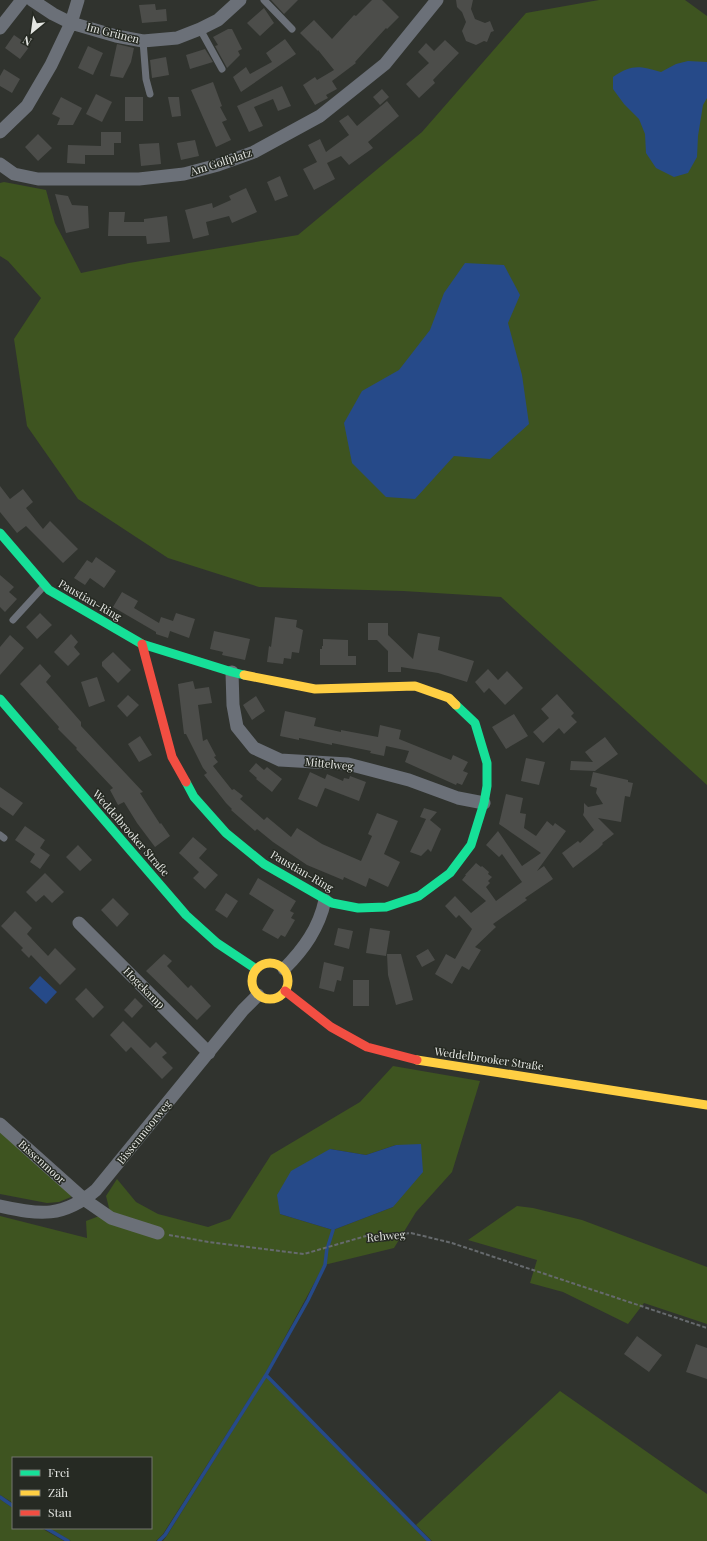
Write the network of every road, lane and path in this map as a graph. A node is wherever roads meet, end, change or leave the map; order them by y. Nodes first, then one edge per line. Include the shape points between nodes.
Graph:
1 (22, 0) edge
2 (32, 0) edge
3 (78, 0) edge
4 (240, 0) edge
5 (264, 0) edge
6 (437, 0) edge
7 (71, 23) junction
8 (0, 28) edge
9 (200, 29) junction
10 (292, 29) dead end
11 (143, 41) junction
12 (222, 69) dead end
13 (150, 94) dead end
14 (0, 132) edge
15 (0, 164) edge
16 (0, 533) edge
17 (45, 585) junction
18 (13, 620) dead end
19 (142, 644) junction
20 (232, 672) junction
21 (0, 699) edge
22 (484, 803) junction
23 (325, 900) junction
24 (79, 923) dead end
25 (256, 969) junction
26 (284, 969) junction
27 (285, 991) junction
28 (258, 995) junction
29 (209, 1053) junction
30 (707, 1105) edge
31 (0, 1124) edge
32 (85, 1200) junction
33 (2, 1206) edge
34 (158, 1233) joint
35 (707, 1328) edge

1 - 8 street
2 - 7 street, Im Grünen
3 - 7 street
4 - 9 street, Im Grünen via 218,20
5 - 10 lane
6 - 15 street, Am Golfplatz via 385,64 320,116 254,152 184,174 139,179 38,179 14,174
7 - 11 street, Im Grünen
7 - 14 street via 51,65 27,106
9 - 11 street, Im Grünen via 177,38
9 - 12 lane
11 - 13 lane via 146,79
16 - 17 street, Paustian-Ring
17 - 18 lane
17 - 19 street, Paustian-Ring via 49,590
19 - 20 street, Paustian-Ring
19 - 23 street, Paustian-Ring via 172,757 194,797 226,833 264,864
20 - 22 street, Mittelweg via 232,705 237,727 254,748 280,760 348,764 409,780 458,798
20 - 22 street, Paustian-Ring via 315,689 415,686 449,698 475,724 487,763 488,786
21 - 25 street, Weddelbrooker Straße via 186,915 217,943
22 - 23 street, Paustian-Ring via 471,845 450,873 419,896 386,907 358,908
23 - 26 street via 317,925 305,945
24 - 29 street, Hogekamp
25 - 26 street via 270,963
25 - 28 street via 252,980 254,991
26 - 27 street via 288,980
27 - 28 street via 269,999
27 - 30 street, Weddelbrooker Straße via 331,1027 367,1048 425,1062
28 - 29 street, Bissenmoorweg
29 - 32 street, Bissenmoorweg
31 - 32 street, Bissenmoor
32 - 33 street, Bissenmoorweg via 65,1210 44,1214
32 - 34 street via 111,1218
34 - 35 path, Rehweg via 304,1254 366,1236 411,1233 452,1243

